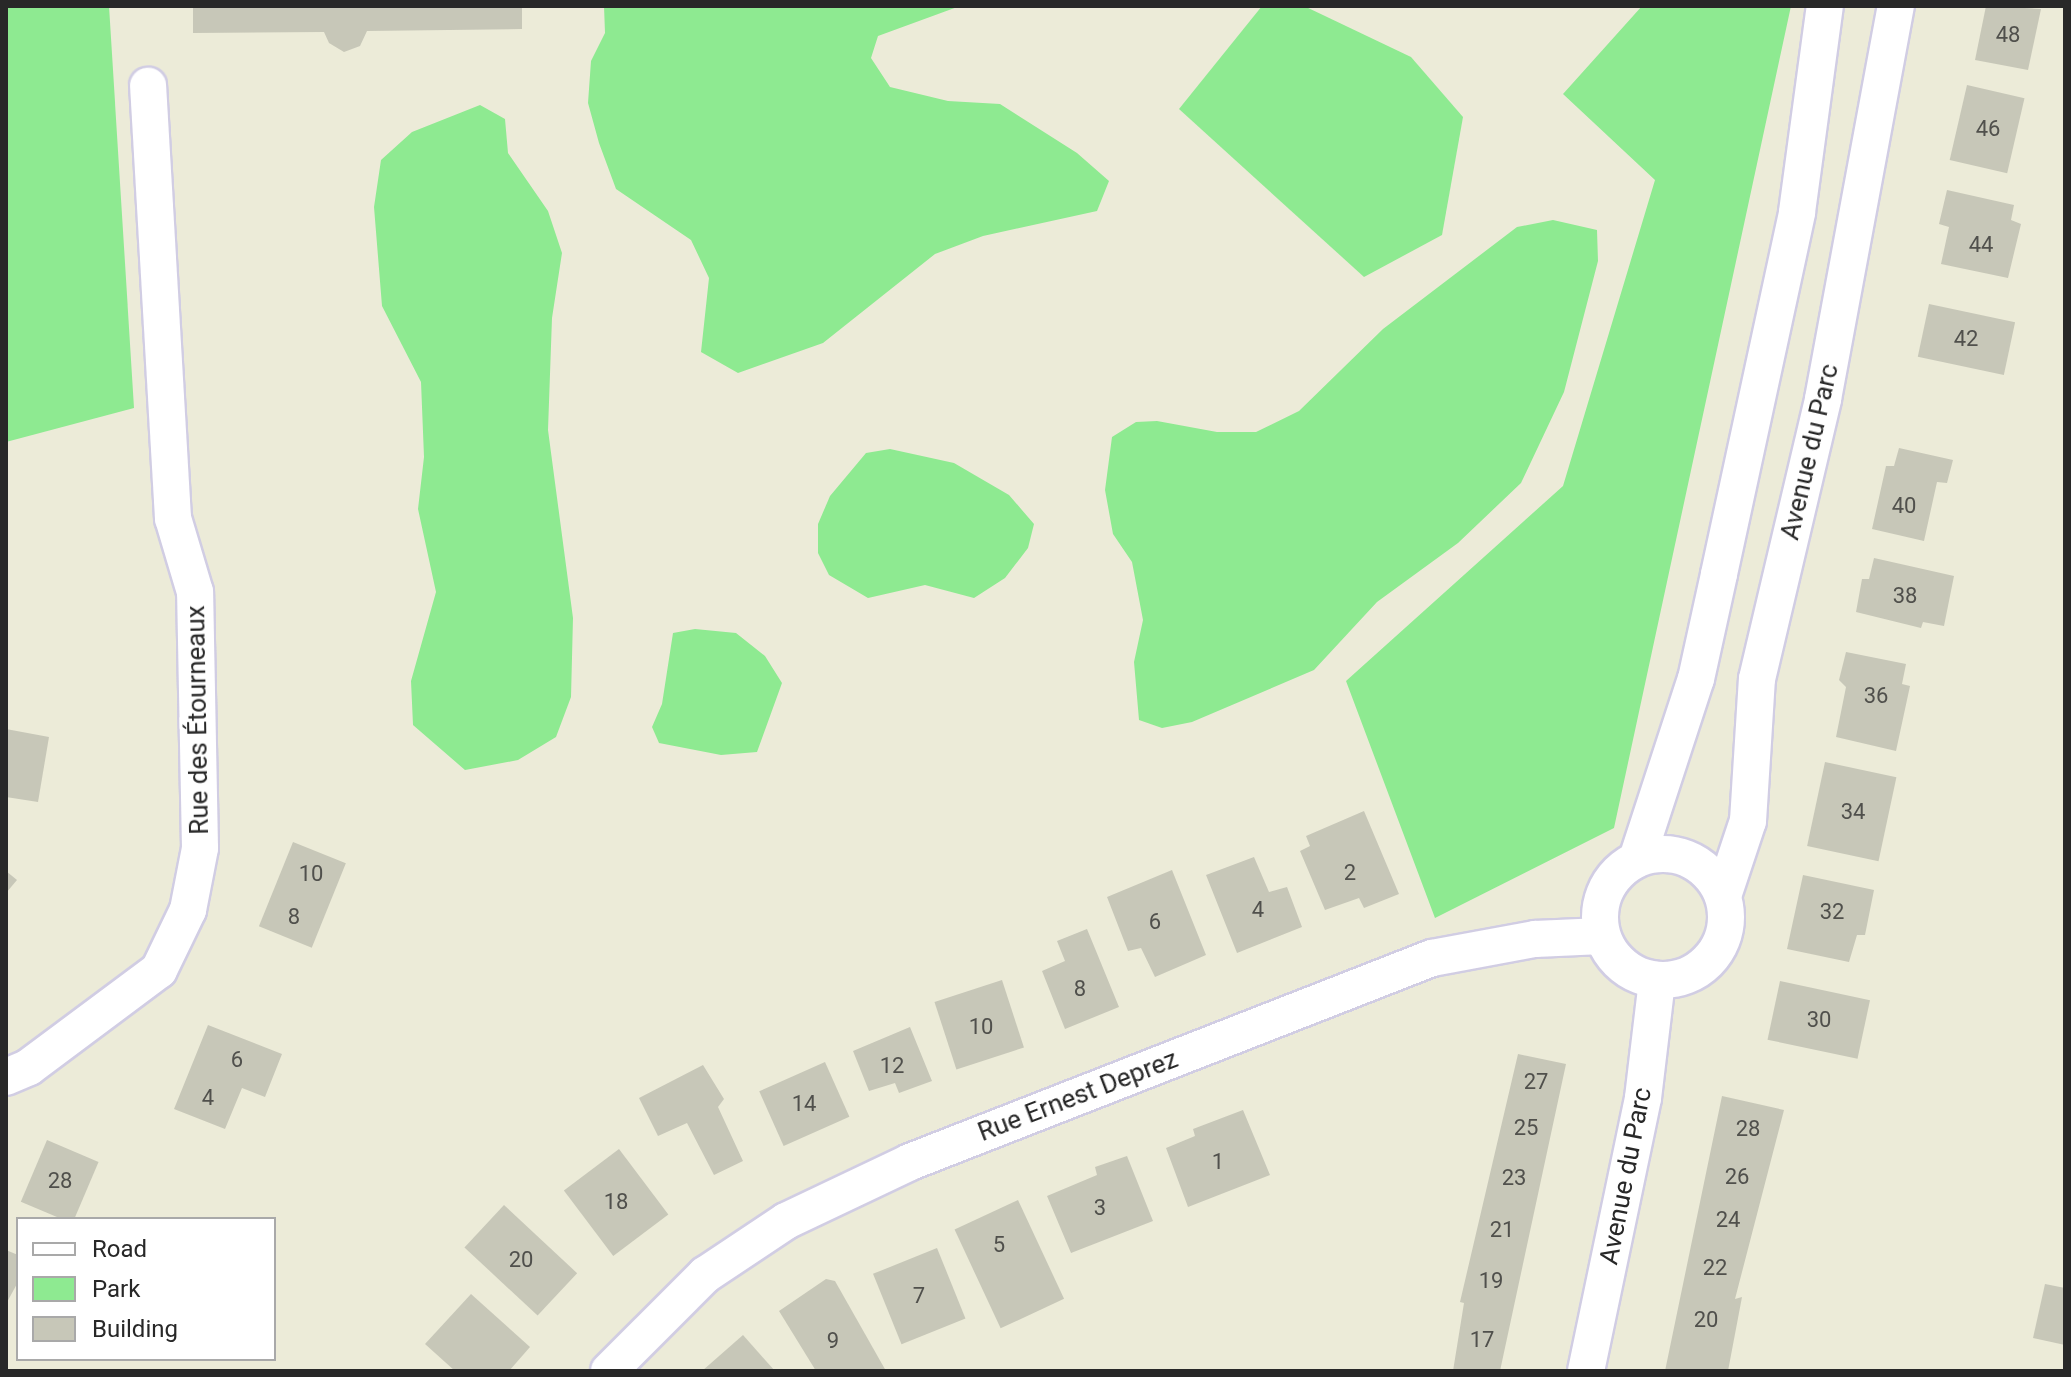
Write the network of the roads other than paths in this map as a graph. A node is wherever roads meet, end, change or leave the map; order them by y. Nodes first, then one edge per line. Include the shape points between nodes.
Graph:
1 (1825, 6) edge
2 (1896, 6) edge
3 (148, 86) dead end
4 (1637, 859) junction
5 (1723, 896) junction
6 (1602, 936) junction
7 (1657, 980) junction
8 (6, 1077) edge
9 (609, 1371) edge
10 (1586, 1371) edge

1 - 4 street via 1797,212 1716,589 1696,679
2 - 5 street, Avenue du Parc via 1823,399 1757,679 1748,821
3 - 8 street, Rue des Étourneaux via 173,518 195,592 200,848 188,910 159,970 29,1067
4 - 5 street via 1678,855 1697,863
4 - 6 street via 1621,869 1602,899
5 - 7 street, Avenue du Parc via 1723,937 1713,955 1688,974
6 - 7 street via 1622,965
6 - 9 street, Rue Ernest Deprez via 1535,939 1432,958 910,1162 786,1221 705,1275
7 - 10 street, Avenue du Parc via 1643,1098

